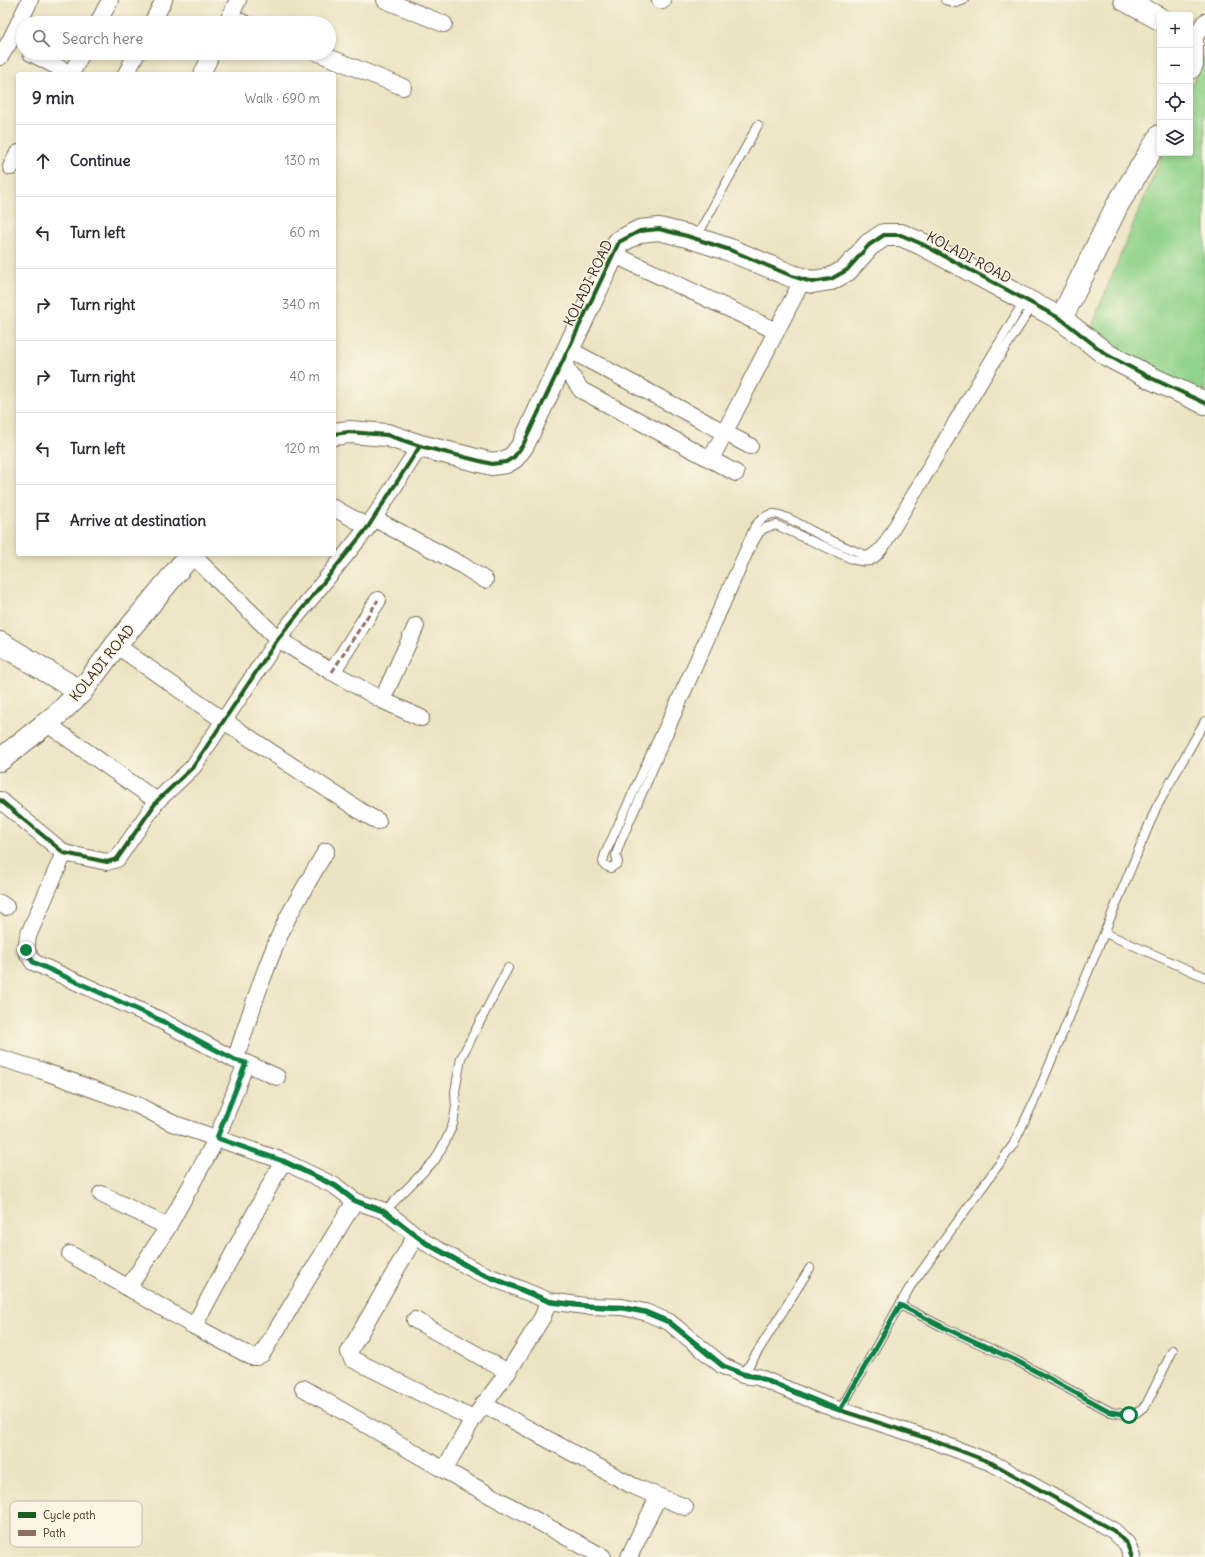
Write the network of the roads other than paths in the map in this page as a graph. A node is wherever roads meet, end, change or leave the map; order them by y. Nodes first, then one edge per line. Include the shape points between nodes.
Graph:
1 (30, 0) edge
2 (110, 0) edge
3 (164, 0) edge
4 (238, 0) edge
5 (385, 0) edge
6 (944, 0) edge
7 (964, 0) edge
8 (1125, 0) edge
9 (23, 16) edge
10 (102, 16) edge
11 (156, 16) edge
12 (234, 16) edge
13 (1157, 17) edge
14 (1205, 22) edge
15 (444, 24) dead end
16 (16, 31) edge
17 (1193, 37) edge
18 (11, 42) edge
19 (0, 57) edge
20 (43, 60) edge
21 (76, 60) edge
22 (133, 60) edge
23 (209, 60) edge
24 (336, 60) edge
25 (63, 72) edge
26 (66, 72) edge
27 (127, 72) edge
28 (203, 72) edge
29 (403, 87) dead end
30 (758, 125) dead end
31 (1157, 141) edge
32 (696, 239) junction
33 (613, 254) junction
34 (803, 279) junction
35 (1029, 302) junction
36 (1061, 319) junction
37 (776, 331) junction
38 (565, 356) junction
39 (1205, 403) edge
40 (725, 433) junction
41 (336, 434) edge
42 (420, 446) junction
43 (750, 446) dead end
44 (711, 459) junction
45 (736, 473) dead end
46 (336, 509) edge
47 (371, 523) junction
48 (189, 556) edge
49 (193, 556) edge
50 (485, 580) dead end
51 (378, 600) dead end
52 (416, 626) dead end
53 (278, 639) junction
54 (0, 643) edge
55 (116, 645) junction
56 (332, 672) junction
57 (81, 692) junction
58 (382, 700) junction
59 (421, 718) dead end
60 (224, 721) junction
61 (1205, 721) edge
62 (46, 723) junction
63 (0, 760) edge
64 (0, 800) edge
65 (157, 801) junction
66 (378, 821) dead end
67 (326, 851) dead end
68 (64, 854) junction
69 (1105, 933) junction
70 (508, 968) dead end
71 (1205, 976) edge
72 (0, 1058) edge
73 (240, 1061) junction
74 (277, 1077) dead end
75 (217, 1138) junction
76 (283, 1161) junction
77 (101, 1194) dead end
78 (355, 1201) junction
79 (385, 1212) junction
80 (168, 1227) junction
81 (416, 1235) junction
82 (70, 1254) dead end
83 (810, 1268) dead end
84 (128, 1288) junction
85 (550, 1302) junction
86 (900, 1305) junction
87 (415, 1320) dead end
88 (194, 1326) junction
89 (1173, 1350) dead end
90 (508, 1372) junction
91 (743, 1374) junction
92 (303, 1388) dead end
93 (483, 1404) junction
94 (840, 1410) junction
95 (473, 1419) junction
96 (444, 1470) junction
97 (658, 1496) junction
98 (685, 1507) dead end
99 (603, 1557) edge
100 (629, 1557) edge
101 (1132, 1557) edge

1 - 9 street
2 - 10 street
3 - 11 street
4 - 12 street
5 - 15 street
6 - 7 lane via 956,3
8 - 13 street
14 - 17 street
16 - 18 street
18 - 19 street
20 - 25 street
21 - 26 street
22 - 27 street
23 - 28 street
24 - 29 street
30 - 32 lane
31 - 36 street via 1118,204
32 - 33 street, KOLADI ROAD via 659,229 640,231 619,242
32 - 34 street, KOLADI ROAD
33 - 37 street
33 - 38 street, KOLADI ROAD
34 - 35 street, KOLADI ROAD via 812,282 831,279 847,270 869,244 884,235 901,236 922,244
34 - 37 street
35 - 35 lane via 953,420 881,546 875,552 868,556 856,552 774,514 767,516 755,526 603,858 604,865 611,868 618,863 618,848 738,577 762,530 776,525 862,563 874,560 886,546 995,364
35 - 36 street, KOLADI ROAD
36 - 39 street, KOLADI ROAD via 1107,355
37 - 40 street
38 - 40 street
38 - 42 street, KOLADI ROAD via 523,445 514,457 506,462 492,464
38 - 44 street via 581,390
40 - 43 street
40 - 44 street
41 - 42 street, KOLADI ROAD via 349,432 387,435
42 - 47 street
44 - 45 street
46 - 47 street
47 - 50 street via 460,564
47 - 53 street
48 - 55 street, KOLADI ROAD
49 - 53 street
51 - 56 street
52 - 58 street
53 - 56 street
53 - 60 street
54 - 57 street
55 - 57 street, KOLADI ROAD
55 - 60 street
56 - 58 street
57 - 62 street, KOLADI ROAD
58 - 59 street
60 - 65 street via 193,767
60 - 66 street
61 - 69 lane via 1156,808
62 - 63 street, KOLADI ROAD
62 - 65 street
64 - 68 street
65 - 68 street via 117,859 107,862
67 - 73 street via 298,899 264,972
68 - 73 street via 28,936 26,950 33,962 160,1020
69 - 71 lane
69 - 86 lane via 1037,1095 1013,1145 910,1287
70 - 79 lane via 461,1058 453,1124 446,1140 435,1160
72 - 75 street via 137,1105 172,1123
73 - 74 street
73 - 75 street
75 - 76 street
75 - 80 street
76 - 78 street via 336,1186
76 - 88 street
77 - 80 street
78 - 79 street
78 - 88 street via 260,1356 252,1357
79 - 81 street
80 - 84 street
81 - 85 street via 476,1271
81 - 95 street via 349,1352 352,1359
82 - 84 street
83 - 91 lane
84 - 88 street
85 - 90 street
85 - 91 street via 645,1312 669,1322 723,1366
86 - 89 lane via 1015,1360 1111,1412 1129,1415 1146,1405
86 - 94 lane
87 - 90 street
90 - 93 street
91 - 94 street via 758,1377
92 - 96 street
93 - 95 street
93 - 97 street via 633,1486
94 - 101 street via 992,1463 1114,1531 1127,1544
95 - 96 street
96 - 99 street
97 - 98 street
97 - 100 street

